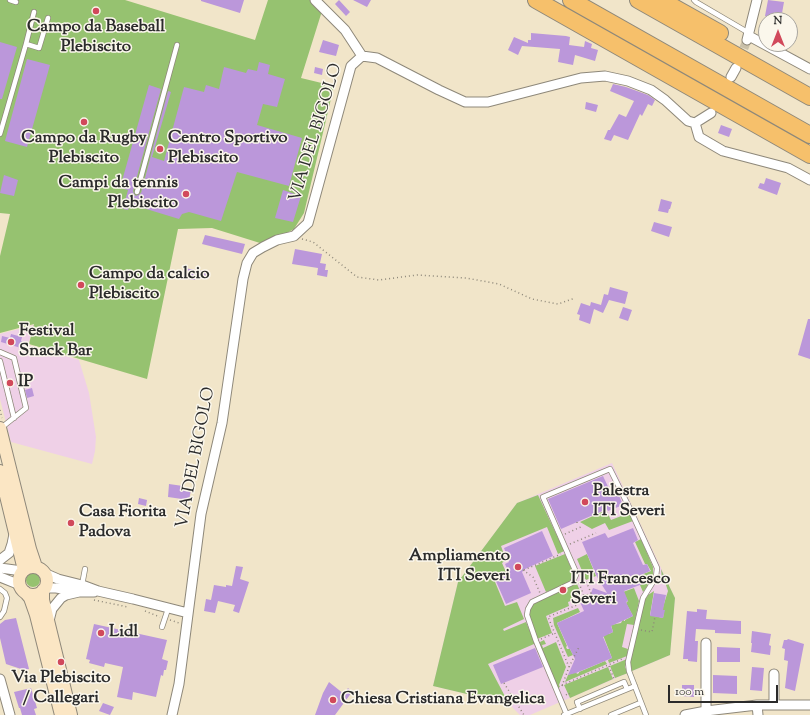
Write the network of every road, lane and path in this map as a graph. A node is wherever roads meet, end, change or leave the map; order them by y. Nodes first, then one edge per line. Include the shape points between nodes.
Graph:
1 (10, 0) edge
2 (315, 0) edge
3 (536, 0) edge
4 (571, 0) edge
5 (638, 0) edge
6 (661, 0) edge
7 (694, 0) edge
8 (757, 0) edge
9 (16, 2) dead end
10 (34, 12) dead end
11 (48, 18) dead end
12 (748, 36) junction
13 (26, 44) junction
14 (177, 45) dead end
15 (362, 56) junction
16 (736, 68) tunnel mouth
17 (810, 69) edge
18 (731, 77) dead end
19 (810, 84) edge
20 (810, 97) edge
21 (711, 113) dead end
22 (696, 123) junction
23 (0, 134) edge
24 (810, 135) edge
25 (810, 155) edge
26 (810, 180) edge
27 (137, 192) dead end
28 (294, 236) junction
29 (576, 298) dead end
30 (0, 352) edge
31 (0, 361) edge
32 (14, 418) junction
33 (0, 429) edge
34 (0, 471) edge
35 (583, 526) dead end
36 (14, 529) junction
37 (596, 533) dead end
38 (559, 536) junction
39 (570, 544) dead end
40 (567, 552) junction
41 (0, 560) edge
42 (0, 568) edge
43 (85, 569) dead end
44 (40, 570) junction
45 (23, 571) junction
46 (576, 575) junction
47 (0, 577) edge
48 (0, 589) edge
49 (22, 589) junction
50 (44, 589) junction
51 (80, 589) junction
52 (590, 593) dead end
53 (584, 596) junction
54 (541, 597) junction
55 (91, 600) dead end
56 (132, 608) dead end
57 (168, 609) junction
58 (141, 610) dead end
59 (188, 613) junction
60 (0, 617) edge
61 (160, 617) dead end
62 (655, 617) dead end
63 (49, 625) junction
64 (162, 627) dead end
65 (636, 628) junction
66 (555, 633) junction
67 (536, 642) junction
68 (706, 643) dead end
69 (579, 647) dead end
70 (629, 657) junction
71 (608, 665) junction
72 (569, 667) junction
73 (774, 674) dead end
74 (0, 679) edge
75 (614, 679) dead end
76 (504, 683) dead end
77 (562, 685) junction
78 (635, 686) junction
79 (563, 688) dead end
80 (627, 689) junction
81 (571, 698) dead end
82 (568, 699) dead end
83 (640, 703) junction
84 (757, 705) junction
85 (774, 705) junction
86 (810, 705) edge
87 (580, 708) junction
88 (706, 711) junction
89 (10, 715) edge
90 (61, 715) edge
91 (71, 715) edge
92 (172, 715) edge
93 (524, 715) edge
94 (566, 715) edge
95 (611, 715) edge
96 (646, 715) edge
97 (685, 715) edge
98 (758, 715) edge

1 - 9 lane
2 - 15 street via 345,30
3 - 25 highway
4 - 24 highway
5 - 20 highway
6 - 19 highway
7 - 12 lane
8 - 12 street
10 - 13 lane
11 - 13 lane via 39,48
12 - 17 street
13 - 23 lane
14 - 27 lane
15 - 22 street, VIA DEL BIGOLO via 376,58 465,102 488,102 581,78 615,78 651,90 688,121
15 - 28 street, VIA DEL BIGOLO via 351,66 308,223
16 - 18 street
21 - 22 street
22 - 26 street via 699,137 723,151 788,168
28 - 29 path via 313,242 357,277 379,280 417,275 466,278 499,284 532,299 558,304
28 - 59 street, VIA DEL BIGOLO via 262,247 253,253 247,263 222,422 202,514
30 - 32 lane via 14,358 26,408
31 - 32 lane
32 - 33 lane
33 - 44 main road via 30,550
34 - 36 main road
35 - 38 path
36 - 41 street via 9,553
36 - 45 main road
37 - 39 path
38 - 40 lane
38 - 65 lane via 543,497 610,469 657,568 656,577 643,598
40 - 46 lane
40 - 54 path via 523,570 533,577
42 - 45 street
43 - 51 lane
44 - 45 main road via 32,567
44 - 50 main road via 47,582
44 - 51 street
45 - 49 main road via 19,578
46 - 53 path
46 - 54 lane via 572,583
47 - 49 street
48 - 60 lane via 6,593 7,598 4,612
49 - 50 main road via 34,594
49 - 90 main road via 32,603 36,615
50 - 51 street
50 - 63 main road via 43,600
51 - 57 street via 98,591
51 - 63 street via 57,601 52,609
52 - 53 path
53 - 66 path via 575,600 577,605 548,618
54 - 67 lane via 532,602 527,615
55 - 56 path
57 - 59 street
57 - 64 lane
58 - 61 path
59 - 92 street, VIA DEL BIGOLO via 179,684
62 - 65 path via 652,632
63 - 91 main road
65 - 70 lane
66 - 67 path
66 - 72 path
67 - 94 lane
68 - 88 street
69 - 72 path
70 - 71 path
70 - 78 lane via 629,671
71 - 75 path
71 - 77 path
72 - 77 path
73 - 85 street
74 - 89 street
76 - 93 path
77 - 79 path
78 - 80 lane
78 - 83 lane
80 - 87 lane
80 - 87 lane via 624,682 577,702
81 - 82 path via 569,693 566,694
83 - 95 lane
83 - 96 lane
84 - 85 street
84 - 88 street
84 - 98 street
85 - 86 street
87 - 94 lane
88 - 97 street

